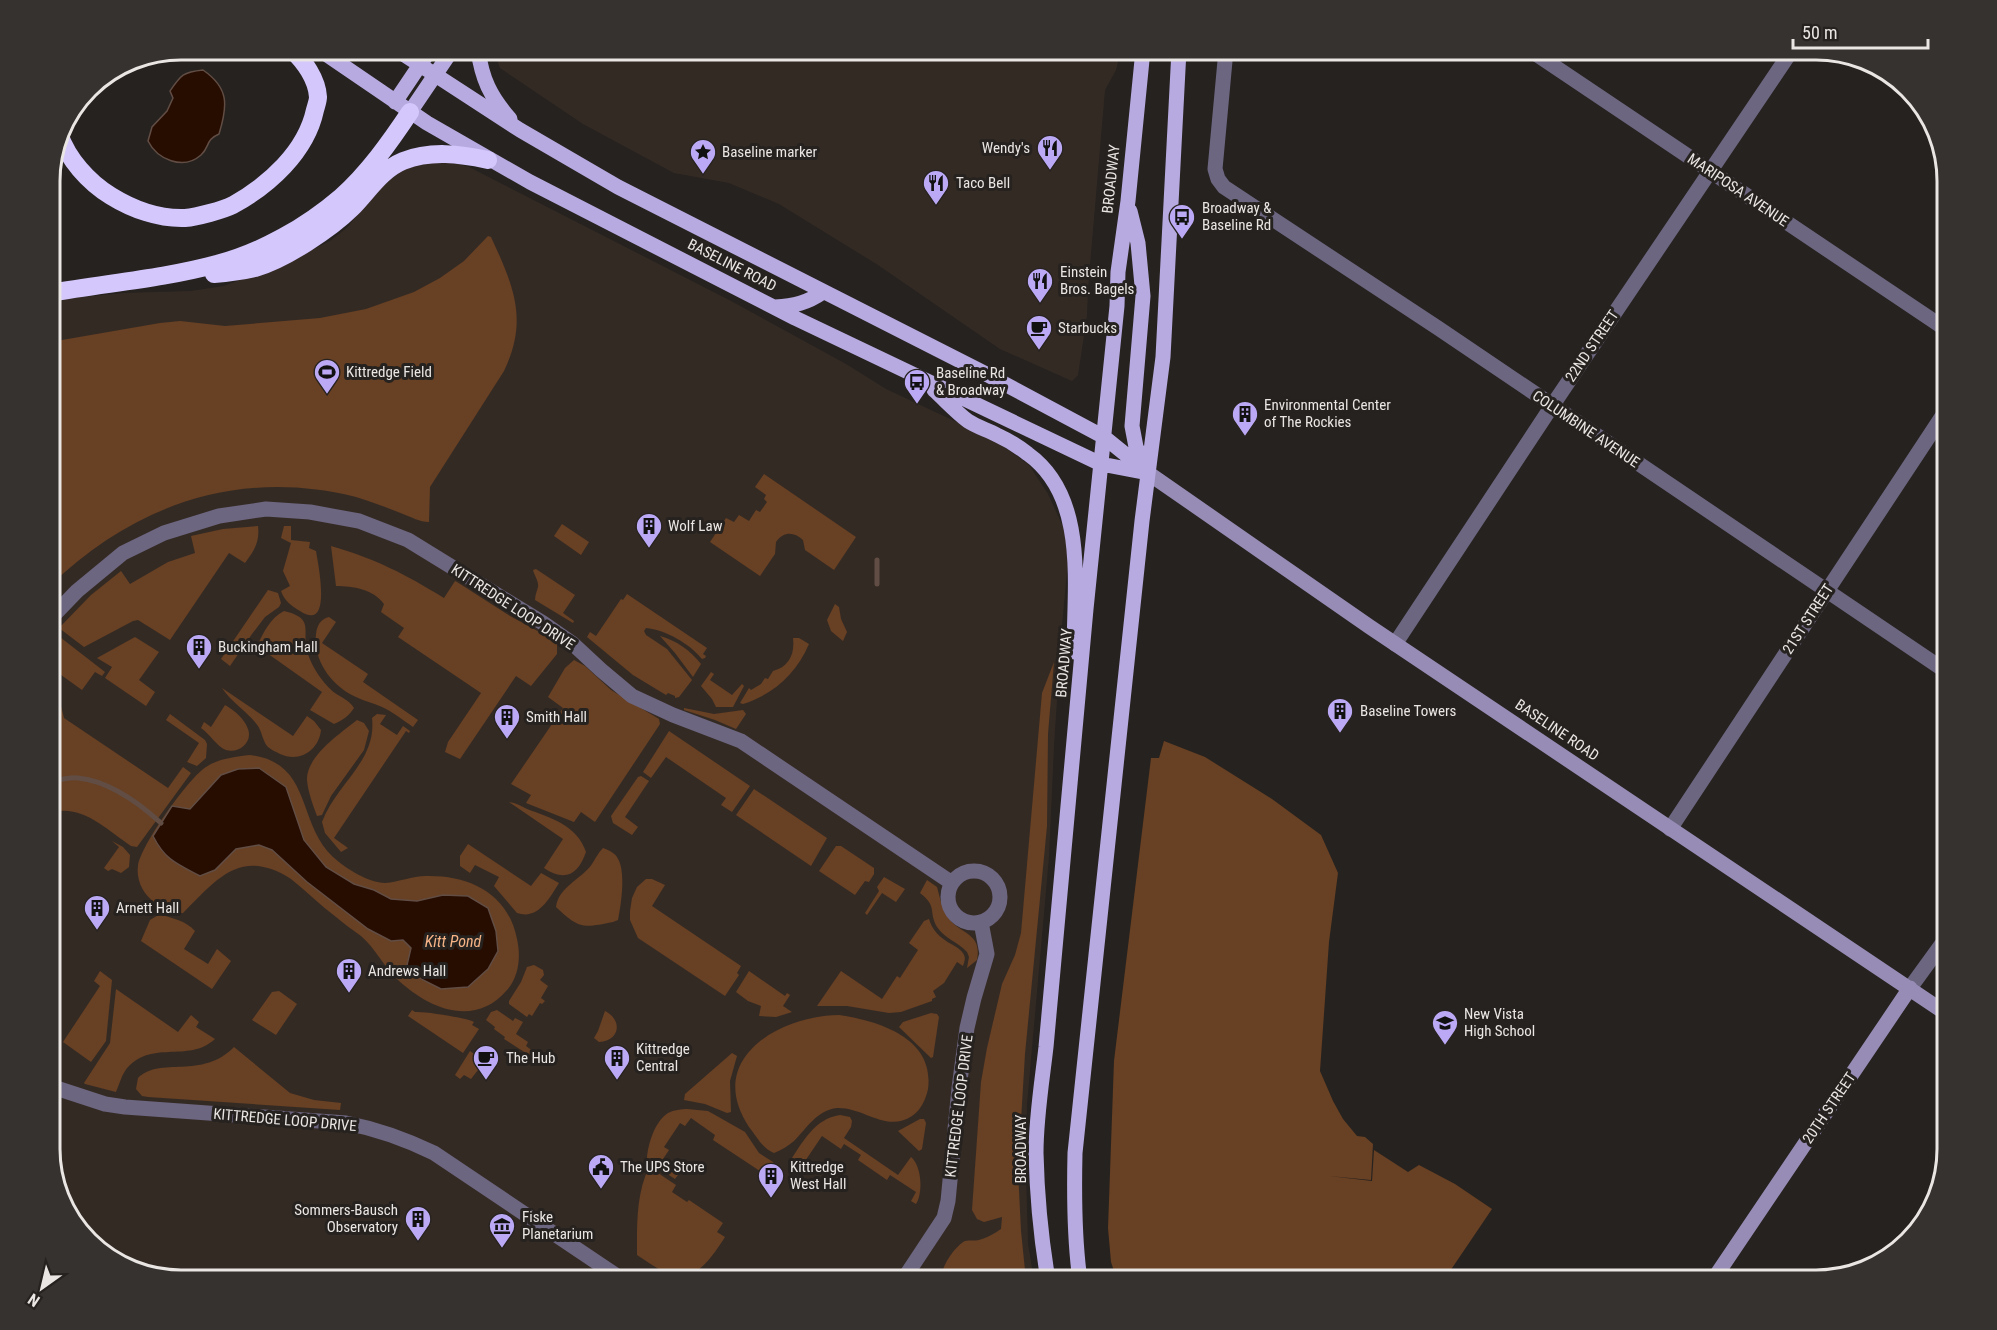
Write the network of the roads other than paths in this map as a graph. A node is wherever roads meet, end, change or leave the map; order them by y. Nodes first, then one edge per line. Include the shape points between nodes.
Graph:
1 (302, 60) edge
2 (334, 60) edge
3 (412, 60) edge
4 (423, 60) edge
5 (445, 60) edge
6 (480, 60) edge
7 (1142, 60) edge
8 (1178, 60) edge
9 (1225, 60) edge
10 (1545, 60) edge
11 (1785, 60) edge
12 (419, 65) junction
13 (435, 76) junction
14 (395, 102) junction
15 (410, 112) junction
16 (520, 130) junction
17 (65, 148) edge
18 (488, 160) junction
19 (1710, 171) junction
20 (1128, 201) junction
21 (158, 275) junction
22 (60, 291) edge
23 (823, 292) junction
24 (775, 307) junction
25 (1937, 323) edge
26 (921, 378) junction
27 (1552, 406) junction
28 (1937, 424) edge
29 (1104, 437) junction
30 (1101, 464) junction
31 (1149, 473) junction
32 (1826, 590) junction
33 (60, 609) edge
34 (1395, 644) junction
35 (1937, 665) edge
36 (1072, 772) junction
37 (1670, 828) junction
38 (952, 883) junction
39 (981, 922) junction
40 (1937, 951) edge
41 (1910, 988) junction
42 (1937, 1007) edge
43 (60, 1089) edge
44 (607, 1270) edge
45 (910, 1270) edge
46 (1046, 1270) edge
47 (1078, 1270) edge
48 (1720, 1270) edge

1 - 17 highway via 318,97 313,121 288,161 267,182 231,206 185,218 130,207 103,191 80,170
2 - 14 main road, BASELINE ROAD
3 - 12 main road, BASELINE ROAD
4 - 12 main road
5 - 13 main road
6 - 16 main road via 488,90
7 - 20 main road, BROADWAY
8 - 31 main road via 1163,357
9 - 27 street, COLUMBINE AVENUE via 1215,169 1224,187
10 - 19 street, MARIPOSA AVENUE
11 - 19 street, 22ND STREET
12 - 13 main road, BASELINE ROAD
12 - 14 main road
13 - 15 main road
13 - 16 main road, BASELINE ROAD
14 - 15 main road, BASELINE ROAD
15 - 18 main road, BASELINE ROAD
15 - 21 highway via 362,174 310,219 251,253
16 - 23 main road, BASELINE ROAD via 634,196
18 - 21 highway via 458,153 402,161 381,176 352,209 293,250 268,262 218,273
18 - 24 main road, BASELINE ROAD
19 - 25 street, MARIPOSA AVENUE
19 - 27 street, 22ND STREET
20 - 29 main road, BROADWAY
20 - 31 main road via 1138,243 1143,296 1132,426 1136,447
21 - 22 highway
23 - 24 main road via 808,302
23 - 29 main road, BASELINE ROAD
24 - 26 main road, BASELINE ROAD
26 - 30 main road, BASELINE ROAD
26 - 36 main road via 969,421 1000,436 1039,463 1064,500 1074,559
27 - 32 street, COLUMBINE AVENUE
27 - 34 street, 22ND STREET
28 - 32 street, 21ST STREET
29 - 30 main road, BROADWAY
29 - 31 main road, BASELINE ROAD
30 - 31 main road, BASELINE ROAD
30 - 36 main road, BROADWAY
31 - 34 street, BASELINE ROAD
31 - 47 main road via 1075,1153
32 - 35 street, COLUMBINE AVENUE
32 - 37 street, 21ST STREET
33 - 38 street, KITTREDGE LOOP DRIVE via 123,553 164,533 219,516 266,509 359,521 408,540 543,623 632,696 741,741
34 - 37 street, BASELINE ROAD
36 - 46 main road, BROADWAY via 1036,1152
37 - 41 street, BASELINE ROAD
38 - 39 street via 948,898 953,913 966,922
38 - 39 street via 962,874 975,871 994,881 999,889 999,903 993,915
39 - 45 street, KITTREDGE LOOP DRIVE via 987,954 967,1028 948,1201 944,1218
40 - 41 street, 20TH STREET
41 - 42 street, BASELINE ROAD
41 - 48 street, 20TH STREET
43 - 44 street, KITTREDGE LOOP DRIVE via 125,1107 346,1123 383,1131 434,1153

